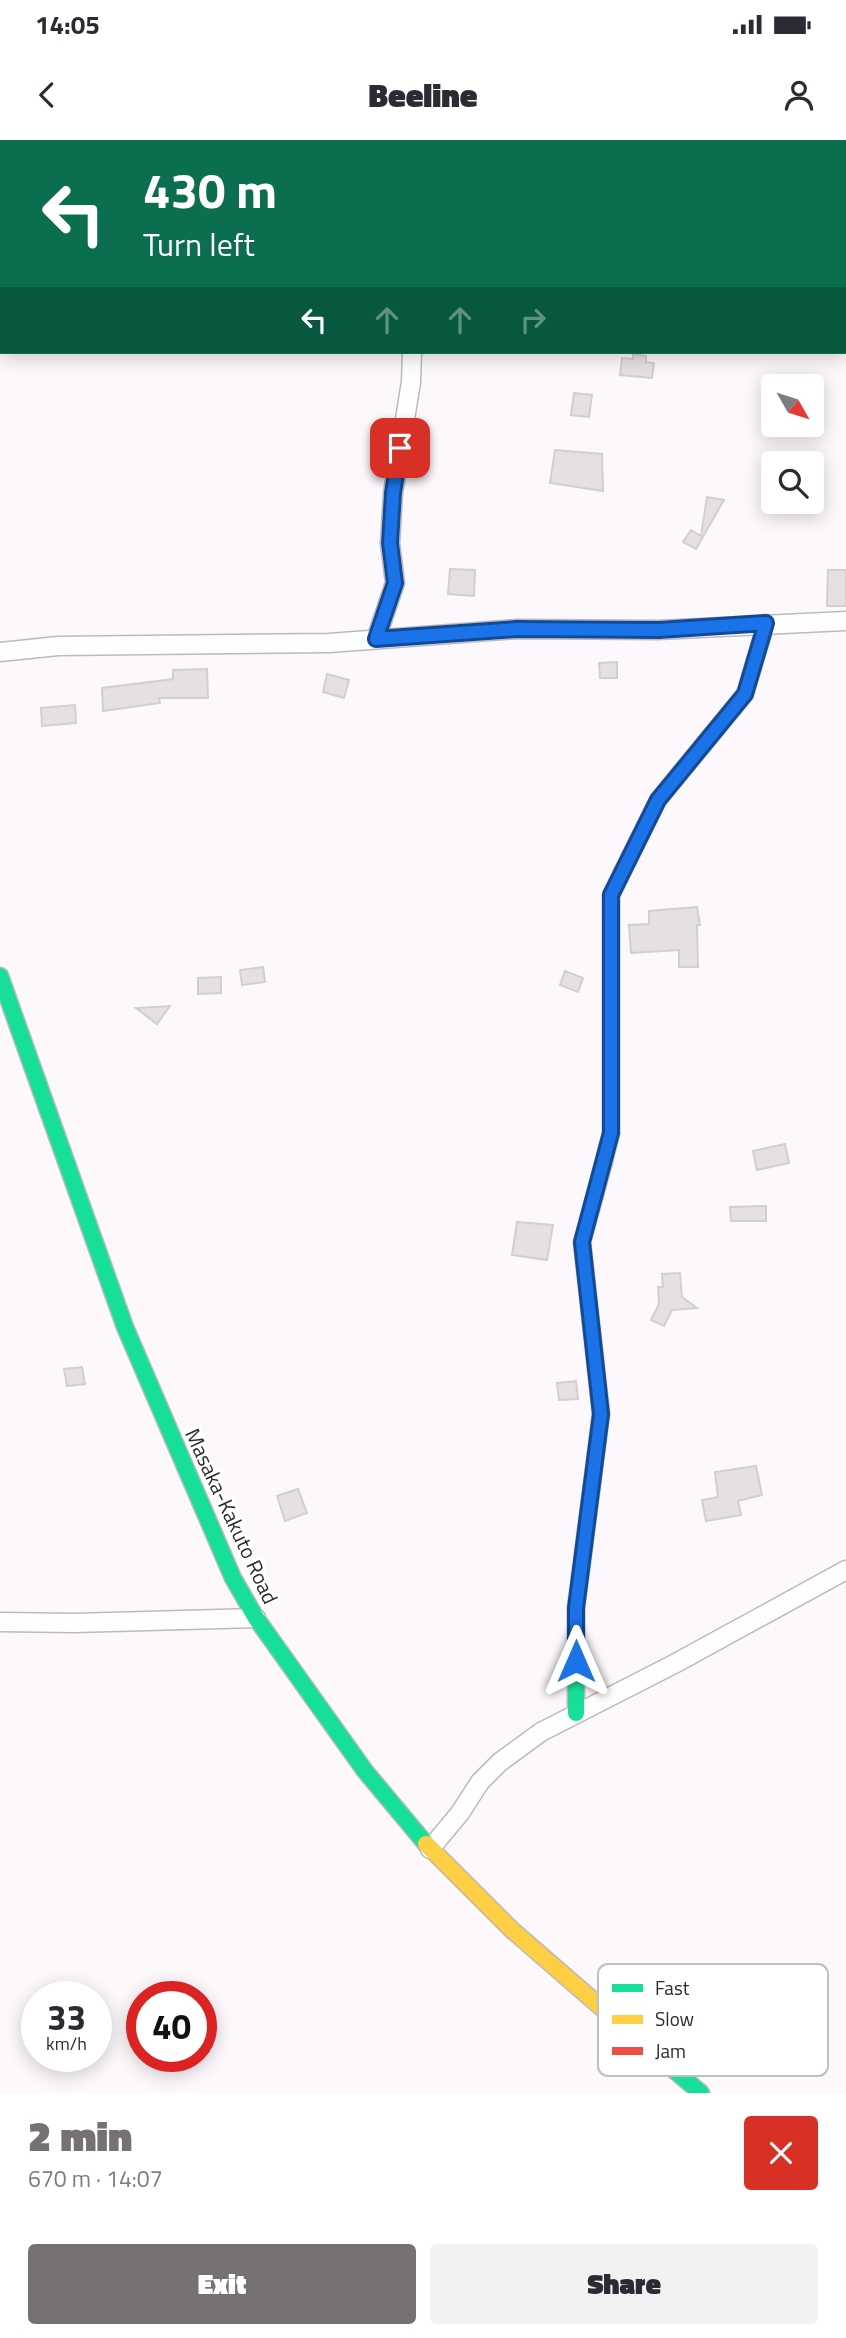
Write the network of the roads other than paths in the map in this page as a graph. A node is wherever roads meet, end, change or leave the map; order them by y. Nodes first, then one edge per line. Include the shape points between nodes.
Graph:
1 (412, 354) edge
2 (846, 621) edge
3 (766, 623) junction
4 (376, 639) junction
5 (0, 652) edge
6 (0, 976) edge
7 (846, 1570) edge
8 (256, 1618) junction
9 (0, 1622) edge
10 (576, 1713) junction
11 (430, 1849) junction
12 (598, 2004) edge
13 (681, 2076) edge
14 (701, 2093) edge

1 - 4 street via 393,493 390,543 395,583
2 - 3 street
3 - 4 street via 659,630 517,629
3 - 10 main road via 745,694 658,800 611,895 611,1133 582,1242 601,1414 576,1608
4 - 5 street via 58,646
6 - 8 main road, Masaka-Kakuto Road via 125,1327 203,1512
7 - 10 street
8 - 9 street
8 - 11 main road, Masaka-Kakuto Road via 365,1771
10 - 11 street via 500,1762
11 - 12 main road, Masaka-Kakuto Road via 512,1930
13 - 14 main road, Masaka-Kakuto Road

